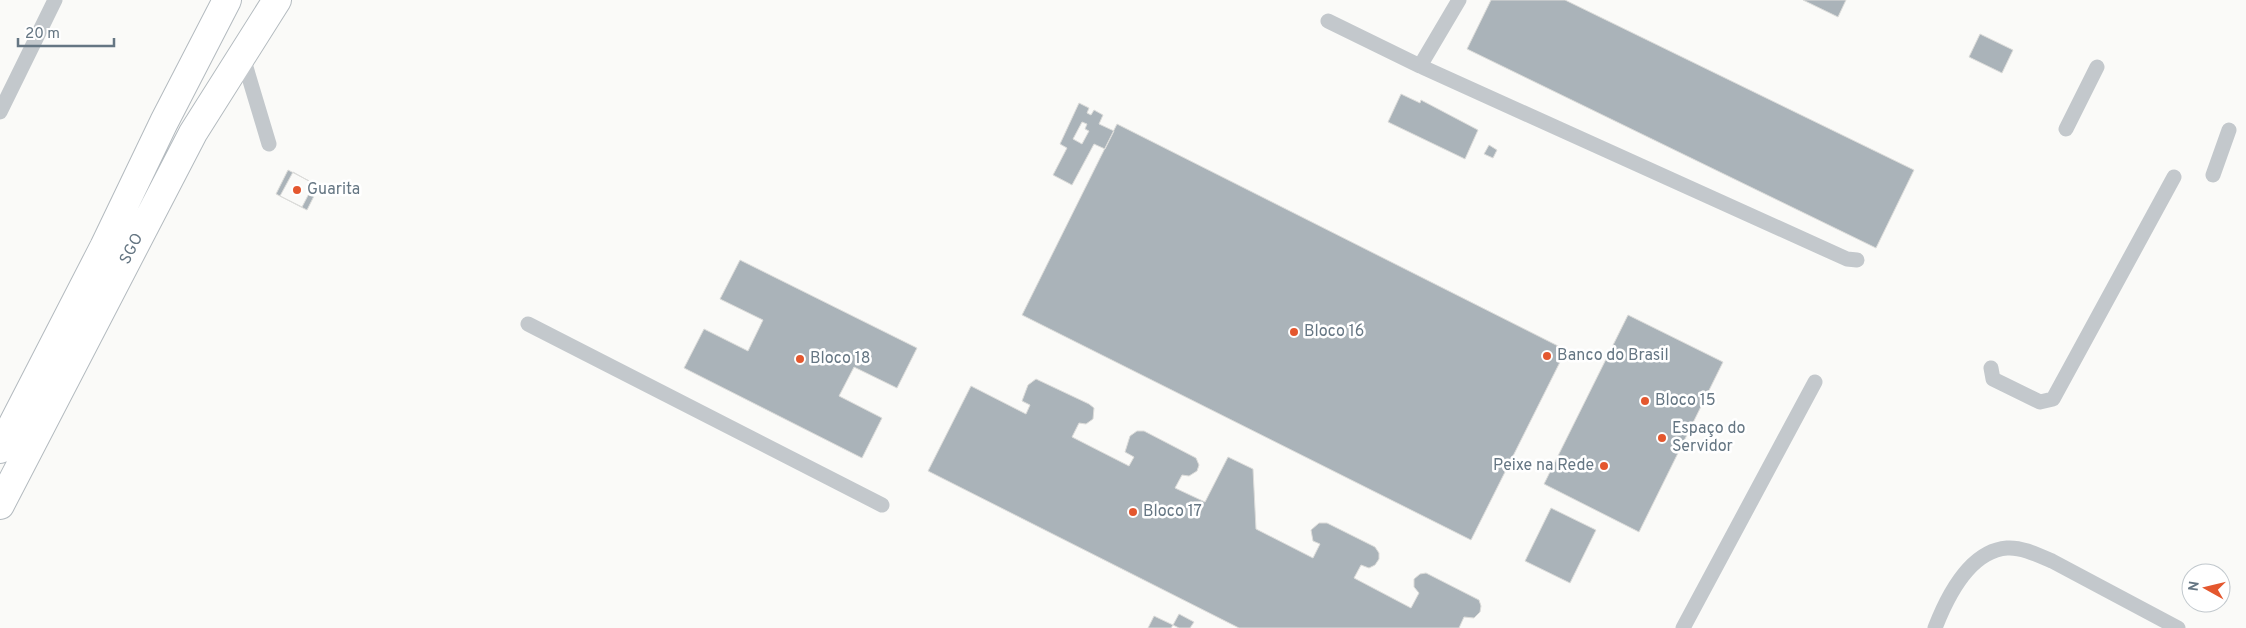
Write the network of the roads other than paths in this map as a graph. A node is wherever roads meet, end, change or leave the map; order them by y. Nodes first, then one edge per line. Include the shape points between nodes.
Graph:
1 (55, 0) edge
2 (227, 0) edge
3 (276, 0) edge
4 (1458, 0) edge
5 (1328, 21) dead end
6 (242, 53) junction
7 (1420, 66) junction
8 (2097, 67) dead end
9 (0, 112) edge
10 (164, 122) junction
11 (2066, 129) dead end
12 (2229, 130) dead end
13 (193, 133) junction
14 (269, 144) dead end
15 (163, 158) junction
16 (2213, 175) dead end
17 (2174, 177) dead end
18 (1857, 260) dead end
19 (528, 324) dead end
20 (1991, 368) dead end
21 (1815, 382) dead end
22 (0, 449) edge
23 (0, 505) edge
24 (882, 505) dead end
25 (1683, 628) edge
26 (1935, 628) edge
27 (2178, 628) edge

1 - 9 lane
2 - 10 street, SGO
3 - 6 street, SGO
4 - 7 lane
5 - 7 lane
6 - 13 street, SGO
6 - 14 lane
7 - 18 lane via 1847,259
8 - 11 lane
10 - 13 lane
10 - 15 street, SGO
12 - 16 lane
13 - 15 street, SGO
15 - 22 street, SGO via 104,247
15 - 23 street, SGO
17 - 20 lane via 2053,399 2040,402 1993,379
19 - 24 lane
21 - 25 lane
26 - 27 lane via 1950,596 1970,567 1985,553 2008,548 2031,552 2052,561

